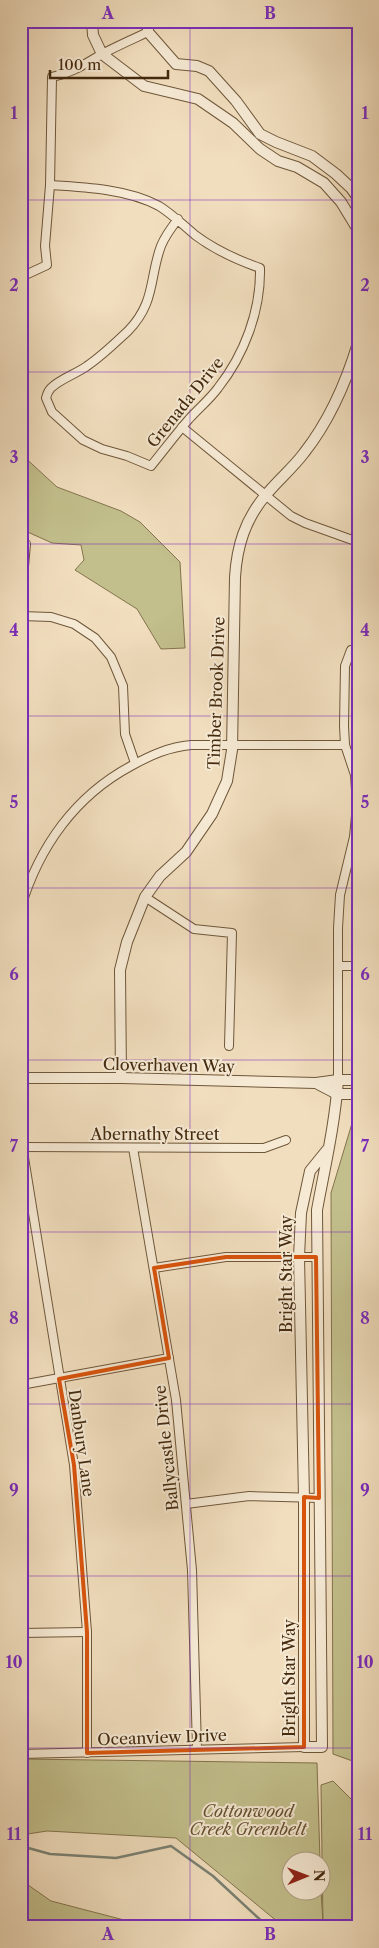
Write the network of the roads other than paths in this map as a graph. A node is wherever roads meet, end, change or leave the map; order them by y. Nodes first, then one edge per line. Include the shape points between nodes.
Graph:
1 (92, 21) edge
2 (148, 26) edge
3 (102, 54) junction
4 (50, 185) junction
5 (358, 198) edge
6 (178, 220) junction
7 (358, 230) edge
8 (21, 277) edge
9 (358, 344) edge
10 (182, 427) junction
11 (265, 496) junction
12 (358, 542) edge
13 (26, 544) dead end
14 (21, 600) edge
15 (21, 616) edge
16 (355, 651) edge
17 (345, 745) junction
18 (232, 746) junction
19 (135, 763) junction
20 (145, 897) junction
21 (21, 907) edge
22 (338, 966) junction
23 (358, 966) edge
24 (229, 1046) dead end
25 (21, 1078) edge
26 (121, 1078) junction
27 (338, 1080) junction
28 (358, 1080) edge
29 (316, 1083) junction
30 (337, 1094) junction
31 (358, 1094) edge
32 (286, 1140) dead end
33 (22, 1143) edge
34 (133, 1148) junction
35 (327, 1150) junction
36 (299, 1257) junction
37 (316, 1257) junction
38 (154, 1268) junction
39 (169, 1358) junction
40 (59, 1379) junction
41 (21, 1385) edge
42 (304, 1497) junction
43 (319, 1498) junction
44 (186, 1504) junction
45 (87, 1632) junction
46 (21, 1633) edge
47 (304, 1747) junction
48 (197, 1749) junction
49 (87, 1753) junction
50 (21, 1754) edge

1 - 3 street via 93,35
2 - 3 street
2 - 5 street via 176,64 198,66 209,71 260,134 312,156 336,174
3 - 4 street via 80,68 52,77
3 - 7 street via 144,86 198,99 233,123 260,150 324,183 341,202
4 - 6 street via 92,187 138,197 159,206
4 - 8 street via 45,246 47,265
6 - 10 street, Grenada Drive via 216,249 260,268 256,307 243,348 217,390
6 - 10 street, Grenada Drive via 161,246 151,293 133,324 101,357 52,387 46,398 52,412 83,440 102,450 152,466
9 - 11 street, Timber Brook Drive via 340,394 325,423 304,453
10 - 11 street
11 - 12 street via 290,516
11 - 18 street, Timber Brook Drive via 253,512 237,552
13 - 14 street
15 - 19 street via 51,617 74,624 95,638 111,657 123,686 126,734
16 - 17 street, Bright Star Way via 345,666
17 - 18 street
17 - 22 street, Bright Star Way via 355,774 357,805 354,837 340,895
18 - 19 street via 177,746
18 - 20 street, Timber Brook Drive via 227,781 212,814 186,852 160,876
19 - 21 street via 86,797 62,823 37,864
20 - 24 street via 194,929 232,933
20 - 26 street, Timber Brook Drive via 120,970
22 - 23 street
22 - 27 street, Bright Star Way
25 - 26 street, Cloverhaven Way
26 - 29 street, Cloverhaven Way
27 - 28 street, Cloverhaven Way
27 - 29 street, Cloverhaven Way
27 - 30 street, Bright Star Way
29 - 30 street, Cloverhaven Way
30 - 31 street, Cloverhaven Way
30 - 35 street, Bright Star Way
32 - 34 street, Abernathy Street via 264,1148
33 - 34 street, Abernathy Street
33 - 40 street, Danbury Lane
34 - 38 street, Ballycastle Drive
35 - 36 street, Bright Star Way via 310,1171 301,1213
35 - 37 street, Bright Star Way via 317,1210
36 - 37 street
36 - 38 street via 226,1257
36 - 42 street, Bright Star Way
37 - 43 street, Bright Star Way
38 - 39 street, Ballycastle Drive
39 - 40 street
39 - 44 street, Ballycastle Drive
40 - 41 street
40 - 45 street, Danbury Lane via 74,1464
42 - 43 street
42 - 44 street via 249,1496
42 - 47 street, Bright Star Way
43 - 47 street, Bright Star Way via 322,1747
44 - 48 street, Ballycastle Drive via 192,1570
45 - 46 street
45 - 49 street, Danbury Lane
47 - 48 street, Oceanview Drive
48 - 49 street, Oceanview Drive
49 - 50 street, Oceanview Drive

